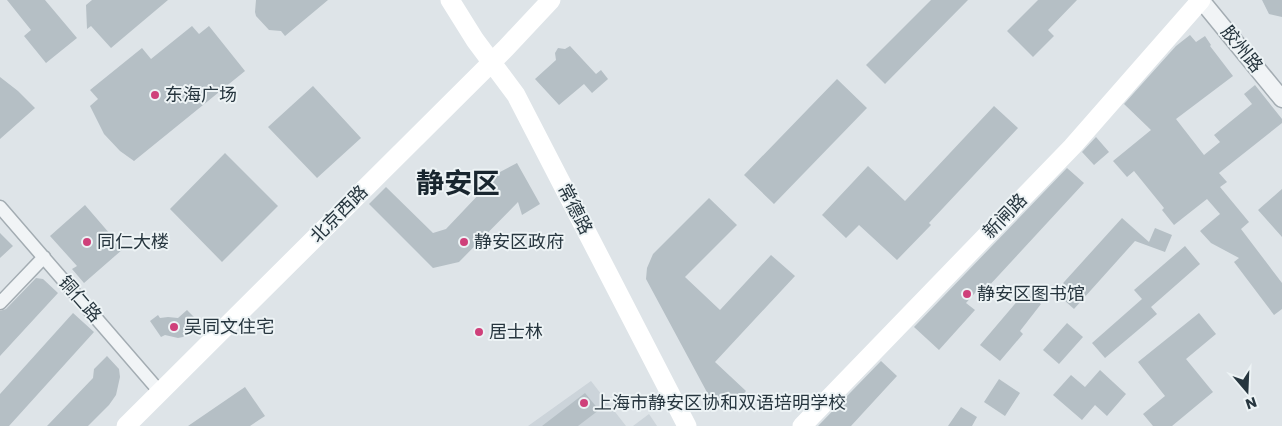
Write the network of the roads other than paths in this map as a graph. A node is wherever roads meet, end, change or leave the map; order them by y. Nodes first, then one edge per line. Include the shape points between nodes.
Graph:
1 (450, 0) edge
2 (551, 0) edge
3 (1201, 0) edge
4 (492, 62) junction
5 (1282, 99) edge
6 (0, 207) edge
7 (44, 258) junction
8 (0, 303) edge
9 (160, 392) junction
10 (126, 426) edge
11 (687, 426) edge
12 (802, 426) edge

1 - 4 main road, 常德路 via 474,40
2 - 4 main road, 北京西路
3 - 5 street, 胶州路
3 - 12 main road, 新闸路 via 1072,147
4 - 9 main road, 北京西路
4 - 11 main road, 常德路 via 516,95
6 - 7 street, 铜仁路
7 - 8 street
7 - 9 street, 铜仁路
9 - 10 main road, 北京西路

